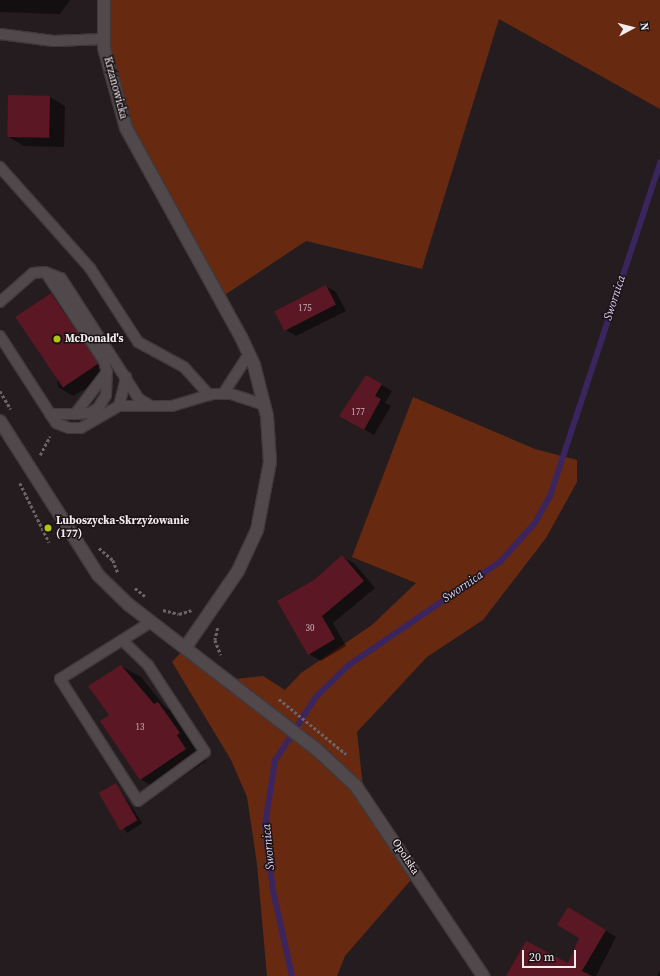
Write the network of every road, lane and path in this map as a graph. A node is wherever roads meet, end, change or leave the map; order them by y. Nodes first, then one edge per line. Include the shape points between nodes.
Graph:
1 (104, 0) edge
2 (0, 34) edge
3 (104, 39) junction
4 (0, 167) edge
5 (45, 272) junction
6 (0, 302) edge
7 (0, 336) edge
8 (249, 354) junction
9 (107, 372) junction
10 (126, 377) junction
11 (223, 394) junction
12 (209, 395) junction
13 (265, 405) junction
14 (119, 406) junction
15 (155, 408) junction
16 (50, 414) junction
17 (75, 414) junction
18 (0, 421) edge
19 (49, 440) dead end
20 (42, 463) dead end
21 (18, 475) dead end
22 (49, 542) dead end
23 (95, 546) dead end
24 (123, 577) dead end
25 (129, 582) dead end
26 (151, 601) dead end
27 (156, 606) dead end
28 (197, 607) dead end
29 (151, 622) junction
30 (220, 624) dead end
31 (122, 640) junction
32 (185, 648) junction
33 (223, 658) dead end
34 (275, 696) dead end
35 (323, 732) dead end
36 (483, 976) edge

1 - 3 street, Krzanowicka
2 - 3 lane via 54,41
3 - 8 street, Krzanowicka via 109,74 126,128
4 - 12 lane via 90,268 138,342 184,367
5 - 6 lane via 33,274
5 - 9 lane via 63,295
5 - 10 lane via 61,278
7 - 16 lane
8 - 11 lane
8 - 13 street, Krzanowicka
9 - 17 lane
9 - 17 lane via 106,396 98,408 90,413
10 - 14 lane
10 - 15 lane via 139,399
11 - 12 lane
11 - 13 lane
12 - 15 lane
13 - 32 street, Krzanowicka via 270,462 257,530 238,571
14 - 15 lane
14 - 16 lane via 81,428 56,423
16 - 17 lane
18 - 29 street, Opolska via 82,554 114,591
19 - 20 path via 37,456
21 - 22 path via 25,500
23 - 24 path via 106,551
25 - 26 path
27 - 28 path via 168,614 180,614
29 - 31 lane
29 - 32 street, Opolska
30 - 33 path via 216,640
31 - 31 lane via 60,679 138,801 205,752 148,665
32 - 36 street, Opolska via 315,748 364,796
34 - 35 path

